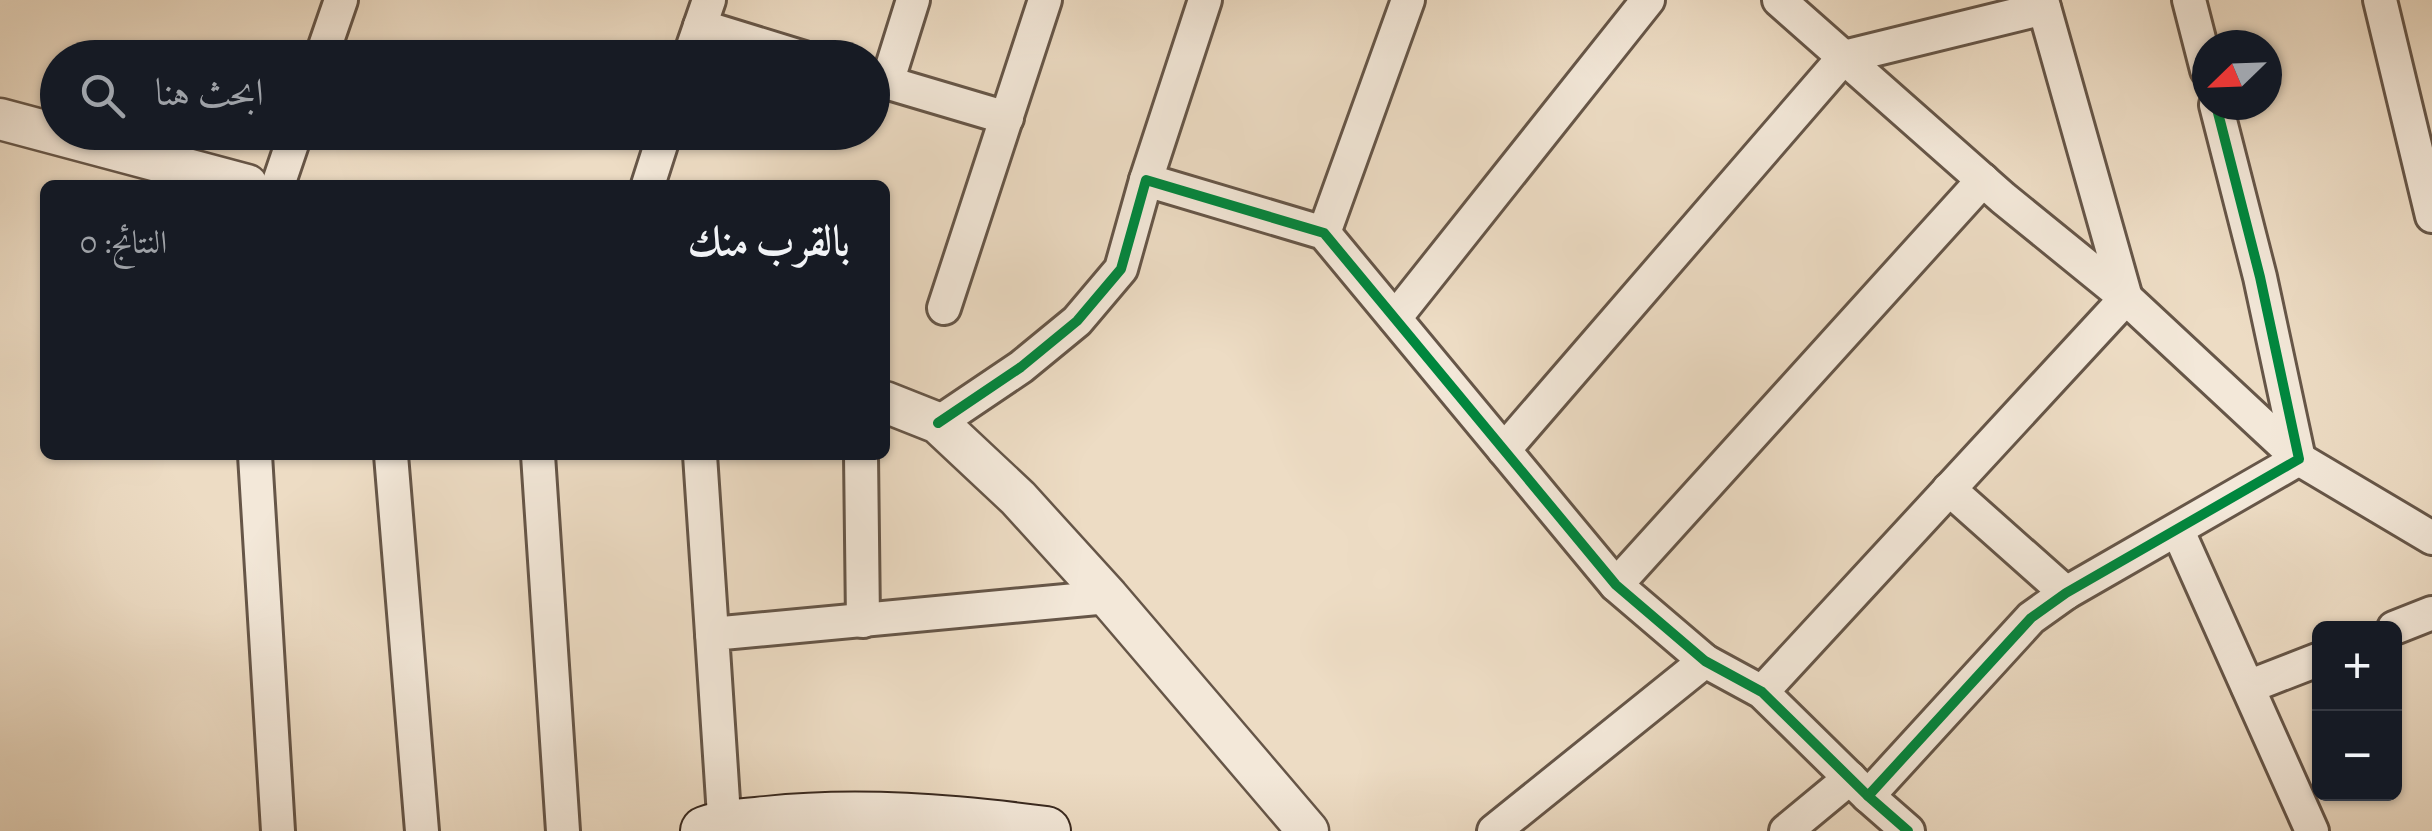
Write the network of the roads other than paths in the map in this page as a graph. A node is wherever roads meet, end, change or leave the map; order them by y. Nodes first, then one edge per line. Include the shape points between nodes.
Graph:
1 (340, 0) edge
2 (913, 0) edge
3 (1044, 0) edge
4 (1205, 0) edge
5 (1408, 0) edge
6 (1648, 0) edge
7 (1779, 0) edge
8 (2189, 0) edge
9 (2380, 0) edge
10 (2043, 4) edge
11 (704, 13) edge
12 (2197, 30) edge
13 (327, 40) edge
14 (696, 40) edge
15 (764, 40) edge
16 (890, 56) edge
17 (1844, 57) junction
18 (890, 84) edge
19 (1007, 118) junction
20 (0, 120) edge
21 (2220, 120) edge
22 (40, 131) edge
23 (113, 150) edge
24 (290, 150) edge
25 (659, 150) edge
26 (226, 180) edge
27 (280, 180) edge
28 (650, 180) edge
29 (1146, 180) junction
30 (1983, 180) junction
31 (2429, 194) edge
32 (1324, 232) junction
33 (2126, 298) junction
34 (944, 308) dead end
35 (1395, 318) junction
36 (890, 404) edge
37 (938, 423) junction
38 (1504, 450) junction
39 (2299, 459) junction
40 (255, 460) edge
41 (390, 460) edge
42 (538, 460) edge
43 (700, 460) edge
44 (862, 460) edge
45 (1950, 489) junction
46 (2178, 531) junction
47 (2432, 538) edge
48 (1616, 585) junction
49 (2066, 593) junction
50 (1108, 598) junction
51 (2432, 613) edge
52 (864, 621) junction
53 (2402, 625) edge
54 (712, 634) junction
55 (1705, 661) junction
56 (2312, 662) edge
57 (2248, 688) junction
58 (1762, 692) junction
59 (1859, 786) junction
60 (719, 829) edge
61 (278, 831) edge
62 (422, 831) edge
63 (563, 831) edge
64 (1046, 831) edge
65 (1308, 831) edge
66 (1494, 831) edge
67 (1786, 831) edge
68 (1908, 831) edge
69 (2312, 831) edge

1 - 13 street
2 - 16 street
3 - 19 street
4 - 29 street
5 - 32 street
6 - 35 street
7 - 17 street
8 - 12 street
9 - 31 street
10 - 17 street
10 - 33 street
11 - 14 street
11 - 15 street
17 - 30 street
17 - 38 street
18 - 19 street
19 - 34 street
20 - 22 street
21 - 39 street
23 - 26 street
24 - 27 street
25 - 28 street
29 - 32 street
29 - 37 street via 1122,269 1077,321
30 - 33 street
30 - 48 street
32 - 35 street
33 - 39 street
33 - 45 street
35 - 38 street
36 - 37 street
37 - 50 street via 1018,498
38 - 48 street
39 - 46 street
39 - 47 street
40 - 61 street
41 - 62 street
42 - 63 street
43 - 54 street
44 - 52 street
45 - 49 street
45 - 58 street
46 - 49 street
46 - 57 street
48 - 55 street
49 - 59 street via 2031,618
50 - 52 street
50 - 65 street
51 - 53 street
52 - 54 street
54 - 60 street
55 - 58 street
55 - 66 street
56 - 57 street
57 - 69 street
58 - 59 street
59 - 67 street
59 - 68 street
60 - 64 main road via 818,816

